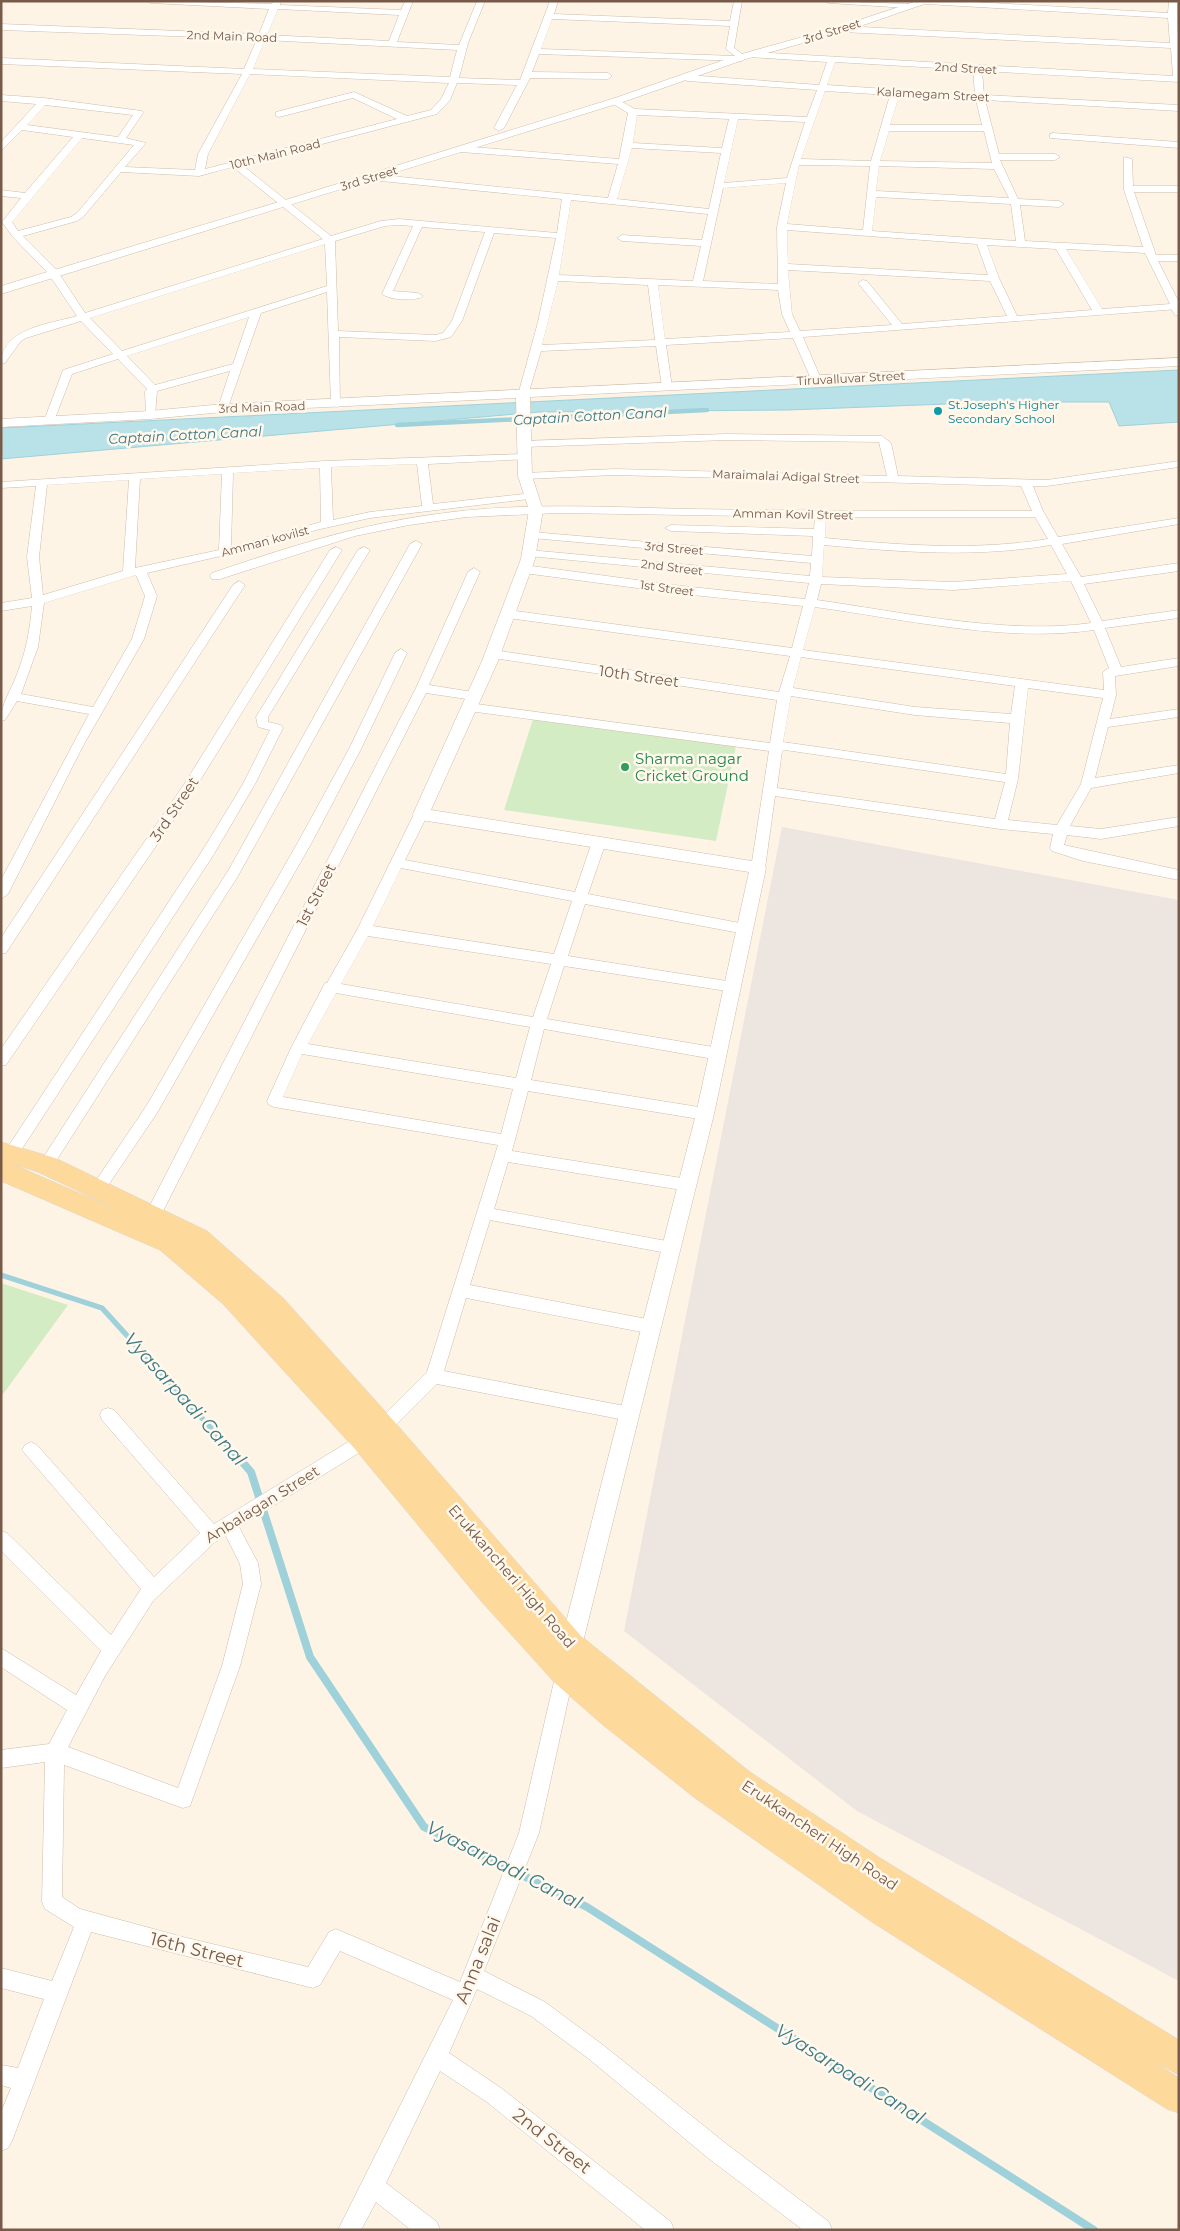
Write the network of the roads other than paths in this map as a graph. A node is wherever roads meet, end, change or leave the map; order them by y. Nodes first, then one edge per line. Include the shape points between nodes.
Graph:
1 (151, 1) edge
2 (410, 1) edge
3 (481, 1) edge
4 (554, 1) edge
5 (738, 1) edge
6 (829, 1) edge
7 (203, 2) edge
8 (927, 2) edge
9 (276, 4) edge
10 (1175, 5) edge
11 (908, 6) junction
12 (405, 13) junction
13 (550, 16) junction
14 (1172, 16) junction
15 (733, 24) junction
16 (1, 27) edge
17 (842, 29) junction
18 (261, 37) junction
19 (392, 45) junction
20 (1175, 46) junction
21 (462, 48) junction
22 (537, 51) junction
23 (742, 58) junction
24 (832, 60) junction
25 (1, 61) edge
26 (977, 68) junction
27 (248, 70) junction
28 (608, 76) dead end
29 (687, 78) junction
30 (455, 79) junction
31 (524, 79) junction
32 (1178, 79) edge
33 (822, 87) junction
34 (1079, 88) junction
35 (895, 92) junction
36 (1, 98) edge
37 (980, 98) junction
38 (44, 101) junction
39 (615, 101) junction
40 (1179, 108) edge
41 (633, 112) junction
42 (279, 114) dead end
43 (734, 115) junction
44 (407, 120) junction
45 (812, 120) junction
46 (20, 127) junction
47 (500, 128) junction
48 (884, 128) junction
49 (988, 128) junction
50 (80, 134) junction
51 (1053, 136) dead end
52 (121, 139) junction
53 (628, 145) junction
54 (1179, 145) edge
55 (1, 148) edge
56 (461, 149) junction
57 (727, 151) junction
58 (1055, 157) dead end
59 (1127, 159) dead end
60 (623, 162) junction
61 (794, 162) junction
62 (996, 162) junction
63 (235, 164) junction
64 (875, 164) junction
65 (118, 169) junction
66 (199, 173) junction
67 (372, 177) junction
68 (791, 180) junction
69 (719, 186) junction
70 (1179, 189) edge
71 (1128, 190) junction
72 (1, 193) edge
73 (871, 194) junction
74 (27, 196) junction
75 (567, 197) junction
76 (282, 200) junction
77 (612, 201) junction
78 (1015, 202) junction
79 (1059, 204) dead end
80 (713, 212) junction
81 (419, 224) junction
82 (5, 225) edge
83 (782, 227) junction
84 (490, 231) junction
85 (867, 233) junction
86 (16, 235) junction
87 (562, 236) junction
88 (622, 238) dead end
89 (330, 240) junction
90 (981, 241) junction
91 (707, 243) junction
92 (1022, 244) junction
93 (1059, 246) junction
94 (1151, 254) junction
95 (1179, 258) edge
96 (783, 267) junction
97 (50, 270) junction
98 (552, 278) junction
99 (994, 278) junction
100 (1, 281) edge
101 (652, 281) junction
102 (698, 282) junction
103 (863, 283) dead end
104 (333, 287) junction
105 (783, 287) junction
106 (1, 290) edge
107 (418, 296) dead end
108 (1178, 308) edge
109 (256, 312) junction
110 (1098, 312) junction
111 (82, 316) junction
112 (1013, 319) junction
113 (898, 326) junction
114 (334, 334) junction
115 (795, 336) junction
116 (661, 344) junction
117 (537, 348) junction
118 (120, 356) junction
119 (1, 361) edge
120 (1179, 362) edge
121 (238, 366) junction
122 (816, 379) junction
123 (667, 387) junction
124 (153, 389) junction
125 (523, 398) junction
126 (336, 404) junction
127 (223, 408) junction
128 (150, 415) junction
129 (48, 420) junction
130 (1, 423) edge
131 (525, 450) junction
132 (422, 459) junction
133 (324, 464) junction
134 (1179, 464) edge
135 (228, 470) junction
136 (525, 476) junction
137 (135, 477) junction
138 (893, 479) junction
139 (1026, 483) junction
140 (42, 484) junction
141 (1, 485) edge
142 (535, 503) junction
143 (428, 508) junction
144 (1034, 508) junction
145 (820, 514) junction
146 (1179, 521) edge
147 (327, 524) junction
148 (671, 528) dead end
149 (532, 535) junction
150 (818, 537) junction
151 (1055, 540) junction
152 (416, 544) dead end
153 (336, 550) dead end
154 (364, 550) dead end
155 (225, 552) junction
156 (529, 552) junction
157 (817, 560) junction
158 (1179, 567) edge
159 (524, 569) junction
160 (135, 571) junction
161 (474, 572) dead end
162 (216, 576) dead end
163 (1076, 579) junction
164 (816, 580) junction
165 (239, 585) dead end
166 (38, 602) junction
167 (809, 603) junction
168 (1, 607) edge
169 (508, 614) junction
170 (1179, 614) edge
171 (1099, 626) junction
172 (796, 653) junction
173 (401, 654) dead end
174 (493, 654) junction
175 (1179, 662) edge
176 (1117, 672) junction
177 (1022, 683) junction
178 (422, 688) junction
179 (786, 694) junction
180 (1110, 695) junction
181 (15, 697) junction
182 (471, 702) junction
183 (98, 712) junction
184 (1179, 712) edge
185 (1, 717) edge
186 (1017, 719) junction
187 (1102, 724) junction
188 (778, 748) junction
189 (1179, 769) edge
190 (1012, 779) junction
191 (1086, 784) junction
192 (770, 791) junction
193 (421, 814) junction
194 (1179, 821) edge
195 (1000, 824) junction
196 (1061, 830) junction
197 (598, 842) junction
198 (397, 863) junction
199 (758, 868) junction
200 (1179, 874) edge
201 (1, 894) edge
202 (580, 898) junction
203 (745, 929) junction
204 (364, 930) junction
205 (1, 949) edge
206 (558, 960) junction
207 (330, 987) junction
208 (733, 987) junction
209 (538, 1024) junction
210 (298, 1048) junction
211 (719, 1054) junction
212 (1, 1061) edge
213 (523, 1085) junction
214 (705, 1114) junction
215 (504, 1148) junction
216 (5, 1159) edge
217 (46, 1165) junction
218 (688, 1185) junction
219 (98, 1189) junction
220 (484, 1213) junction
221 (153, 1215) junction
222 (672, 1248) junction
223 (460, 1290) junction
224 (652, 1327) junction
225 (434, 1376) junction
226 (630, 1414) junction
227 (108, 1415) dead end
228 (374, 1434) junction
229 (31, 1450) dead end
230 (228, 1523) junction
231 (212, 1534) junction
232 (1, 1539) edge
233 (154, 1590) junction
234 (112, 1649) junction
235 (1, 1657) edge
236 (568, 1660) junction
237 (79, 1708) junction
238 (55, 1752) junction
239 (1, 1759) edge
240 (86, 1921) junction
241 (1, 1978) edge
242 (468, 1986) junction
243 (57, 1992) junction
244 (437, 2057) junction
245 (1179, 2059) edge
246 (1, 2075) edge
247 (24, 2080) junction
248 (1179, 2097) edge
249 (1, 2141) edge
250 (373, 2186) junction
251 (349, 2230) edge
252 (429, 2230) edge
253 (663, 2230) edge
254 (821, 2230) edge

1 - 7 street
2 - 12 street
3 - 21 street, 10th Main Road
4 - 13 street
5 - 15 street
6 - 11 street
7 - 9 street
8 - 11 street, 3rd Street
8 - 14 street
9 - 12 street
9 - 18 street
10 - 14 street
11 - 17 street, 3rd Street
12 - 19 street
13 - 15 street
13 - 22 street
14 - 20 street
15 - 23 street via 730,49
16 - 18 street, 2nd Main Road
17 - 20 street
17 - 23 street, 3rd Street
18 - 19 street, 2nd Main Road
18 - 27 street
19 - 21 street, 2nd Main Road
20 - 32 street
21 - 30 street, 10th Main Road
22 - 23 street, 2nd Street
22 - 31 street
23 - 24 street, 2nd Street
23 - 29 street, 3rd Street
23 - 47 street, 3rd Street via 704,64
24 - 26 street, 2nd Street
24 - 33 street
25 - 27 street
26 - 34 street, 2nd Street
26 - 37 street
27 - 30 street
27 - 66 street via 203,154
28 - 31 street
29 - 33 street, Kalamegam Street
29 - 39 street, 3rd Street
30 - 31 street
30 - 44 street, 10th Main Road via 439,108
31 - 47 street
32 - 34 street, 2nd Street
33 - 35 street, Kalamegam Street
33 - 45 street
34 - 37 street, Kalamegam Street
34 - 40 street, Kalamegam Street
35 - 37 street, Kalamegam Street
35 - 48 street
36 - 38 street
37 - 49 street
38 - 46 street
38 - 52 street via 139,113
39 - 41 street
39 - 56 street, 3rd Street
41 - 43 street
41 - 53 street
42 - 44 street via 354,95
43 - 45 street
43 - 57 street
44 - 63 street, 10th Main Road
45 - 61 street
46 - 50 street
46 - 55 street
47 - 76 street, 3rd Street
48 - 49 street
48 - 64 street
49 - 62 street
50 - 52 street
50 - 74 street
51 - 54 street
52 - 65 street via 141,144
53 - 57 street
53 - 60 street
56 - 60 street
56 - 67 street, 3rd Street
57 - 69 street
58 - 62 street
59 - 71 street
60 - 77 street
61 - 64 street
61 - 68 street
62 - 64 street
62 - 78 street
63 - 66 street, 10th Main Road
63 - 76 street
64 - 73 street
65 - 66 street, 10th Main Road
65 - 86 street via 74,219
67 - 75 street
67 - 76 street, 3rd Street
68 - 69 street
68 - 83 street
69 - 80 street
70 - 71 street
71 - 94 street
72 - 74 street
73 - 78 street
73 - 85 street
74 - 82 street
75 - 77 street
75 - 87 street
76 - 89 street
76 - 97 street, 3rd Street
77 - 80 street
78 - 79 street
78 - 92 street
80 - 91 street
81 - 84 street
81 - 89 street via 384,223
81 - 107 street via 387,294
82 - 86 street
83 - 85 street
83 - 96 street
84 - 87 street
84 - 114 street via 456,322 447,335 436,338
85 - 90 street
86 - 97 street
87 - 98 street
88 - 91 street
89 - 104 street
89 - 111 street
90 - 92 street
90 - 99 street
91 - 102 street
92 - 93 street
93 - 94 street
93 - 110 street
94 - 95 street
94 - 108 street
96 - 99 street
96 - 105 street
97 - 100 street, 3rd Street
97 - 106 street, 3rd Street
97 - 111 street
98 - 101 street
98 - 117 street
99 - 112 street
101 - 102 street
101 - 116 street
102 - 105 street
103 - 113 street
104 - 109 street
104 - 114 street
105 - 115 street via 787,314
108 - 110 street
109 - 118 street
109 - 121 street
110 - 112 street
111 - 118 street
111 - 119 street via 18,338
112 - 113 street
113 - 115 street
114 - 126 street
115 - 116 street
115 - 122 street
116 - 117 street
116 - 123 street
117 - 125 street
118 - 124 street
118 - 129 street via 66,372
120 - 122 street, Tiruvalluvar Street
121 - 124 street
121 - 127 street
122 - 123 street, Tiruvalluvar Street
123 - 125 street, Tiruvalluvar Street
124 - 128 street via 150,392
125 - 126 street, 3rd Main Road
125 - 131 street
126 - 127 street, 3rd Main Road
127 - 128 street, 3rd Main Road
128 - 129 street, 3rd Main Road
129 - 130 street, 3rd Main Road
131 - 132 street
131 - 136 street
131 - 138 street via 727,437 882,439 886,443
132 - 133 street
132 - 143 street
133 - 135 street
133 - 147 street
134 - 139 street, Maraimalai Adigal Street via 1047,483
135 - 137 street
135 - 155 street
136 - 138 street, Maraimalai Adigal Street via 615,472
136 - 142 street
137 - 140 street
137 - 160 street
138 - 139 street, Maraimalai Adigal Street
139 - 144 street
140 - 141 street
140 - 166 street via 33,569
142 - 143 street, Amman kovilst
142 - 145 street, Amman Kovil Street
142 - 149 street
142 - 162 street via 385,526 314,544
143 - 147 street, Amman kovilst via 370,514
144 - 145 street, Amman Kovil Street
144 - 151 street
145 - 150 street
146 - 151 street
147 - 155 street, Amman kovilst
148 - 150 street
149 - 156 street
149 - 157 street, 3rd Street
150 - 151 street via 938,550 1006,547
150 - 157 street
151 - 163 street
152 - 217 street via 233,872
153 - 212 street, 3rd Street via 188,789
154 - 216 street via 262,718 262,724 277,728 249,784 209,851
155 - 160 street, Amman kovilst
156 - 159 street
156 - 164 street, 2nd Street
157 - 164 street
158 - 163 street, 2nd Street
159 - 167 street, 1st Street
159 - 169 street
160 - 166 street, Amman kovilst
160 - 183 street via 151,596 138,639
161 - 178 street, 1st Street
163 - 164 street, 2nd Street via 953,586
163 - 171 street
164 - 167 street
165 - 205 street
166 - 168 street, Amman kovilst
166 - 181 street via 33,646
167 - 171 street, 1st Street via 1022,629 1068,630
167 - 172 street
169 - 172 street
169 - 174 street
170 - 171 street, 1st Street
171 - 176 street
172 - 177 street
172 - 179 street
173 - 219 street via 355,749 290,868 152,1109
174 - 179 street, 10th Street
174 - 182 street
175 - 176 street
176 - 180 street via 1109,672
177 - 180 street
177 - 186 street
178 - 182 street
178 - 221 street, 1st Street
179 - 186 street, 10th Street
179 - 188 street
180 - 187 street
181 - 183 street
181 - 185 street
182 - 188 street
182 - 193 street
183 - 201 street via 78,744
184 - 187 street
186 - 190 street
187 - 191 street
188 - 190 street via 785,746
188 - 192 street
189 - 191 street
190 - 195 street
191 - 196 street
192 - 195 street
192 - 199 street
193 - 197 street
193 - 198 street
194 - 196 street via 1101,834
195 - 196 street
196 - 200 street via 1056,848
197 - 199 street
197 - 202 street
198 - 202 street
198 - 204 street
199 - 203 street
202 - 203 street
202 - 206 street
203 - 208 street
204 - 206 street
204 - 207 street
206 - 208 street
206 - 209 street
207 - 209 street
207 - 210 street
208 - 211 street
209 - 211 street
209 - 213 street
210 - 213 street
210 - 215 street via 274,1101
211 - 214 street
213 - 214 street
213 - 215 street
214 - 218 street
215 - 218 street
215 - 220 street
216 - 217 main road, Erukkancheri High Road
216 - 228 main road via 170,1243 232,1296
217 - 219 main road, Erukkancheri High Road
218 - 222 street
219 - 221 main road, Erukkancheri High Road
220 - 222 street
220 - 223 street
221 - 228 main road, Erukkancheri High Road via 198,1238 274,1306
222 - 224 street
223 - 224 street
223 - 225 street
224 - 226 street
225 - 226 street
225 - 228 street, Anbalagan Street
226 - 236 street
227 - 231 street
228 - 230 street, Anbalagan Street
228 - 236 main road, Erukkancheri High Road
229 - 233 street
230 - 231 street, Anbalagan Street
230 - 238 street via 249,1563 252,1584 231,1666 183,1799
231 - 233 street, Anbalagan Street
232 - 234 street
233 - 234 street, Anbalagan Street
234 - 237 street, Anbalagan Street
235 - 237 street
236 - 242 street, Anna salai via 529,1832
236 - 245 main road, Erukkancheri High Road via 739,1782 869,1869
236 - 248 main road via 614,1715 706,1787 883,1911
237 - 238 street, Anbalagan Street
238 - 239 street
238 - 240 street, 16th Street via 52,1902
240 - 242 street, 16th Street via 313,1978 336,1939
240 - 243 street
241 - 243 street
242 - 244 street, Anna salai
242 - 254 street via 538,2009
243 - 247 street
244 - 250 street, Anna salai
244 - 253 street, 2nd Street via 494,2095
246 - 247 street
247 - 249 street
250 - 251 street, Anna salai
250 - 252 street

